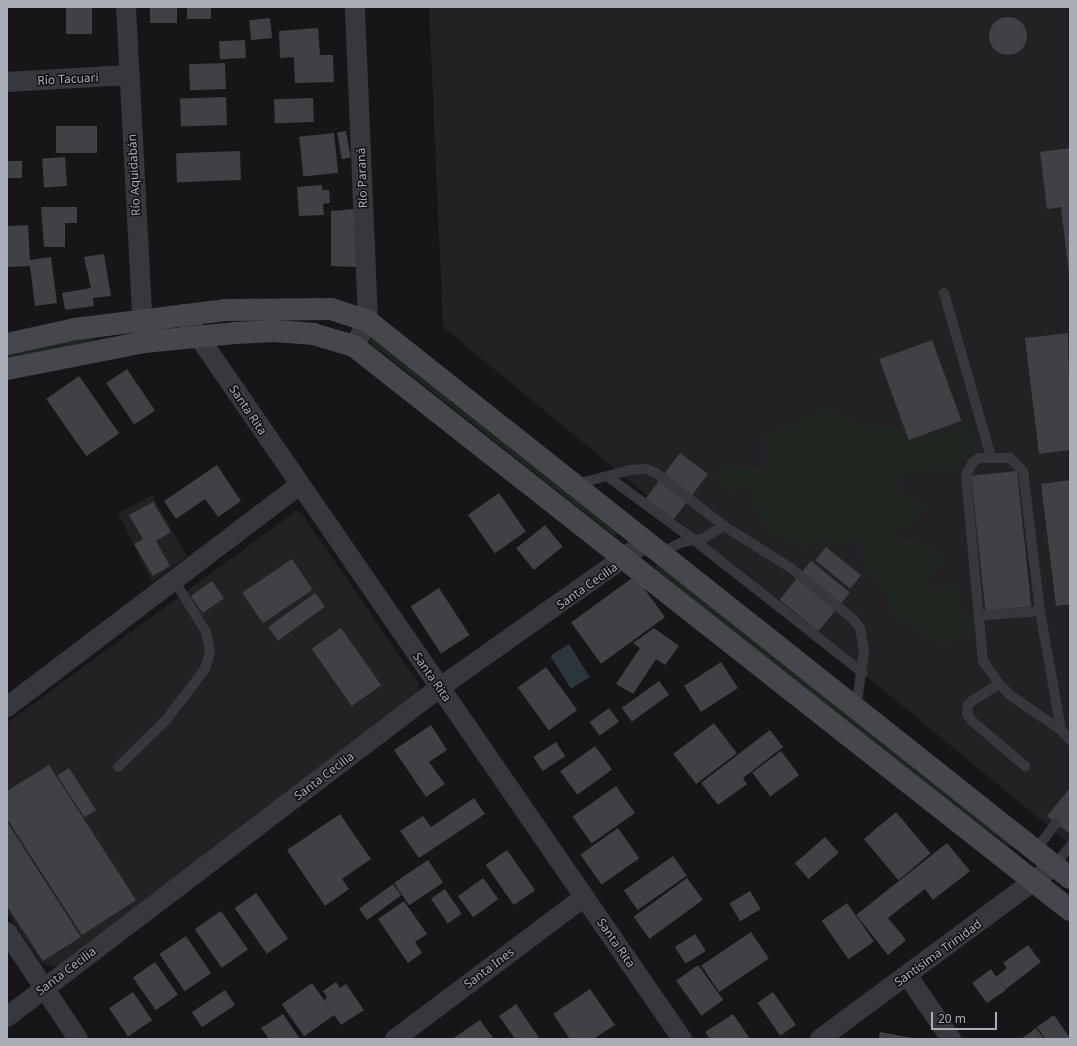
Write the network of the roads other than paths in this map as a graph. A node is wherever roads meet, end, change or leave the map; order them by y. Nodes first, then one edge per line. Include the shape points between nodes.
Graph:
1 (126, 7) edge
2 (355, 7) edge
3 (130, 76) junction
4 (7, 82) edge
5 (944, 293) dead end
6 (183, 314) junction
7 (141, 320) junction
8 (368, 321) junction
9 (198, 336) junction
10 (144, 342) junction
11 (7, 344) edge
12 (354, 346) junction
13 (7, 369) edge
14 (991, 457) junction
15 (607, 476) junction
16 (574, 484) junction
17 (299, 485) junction
18 (724, 526) junction
19 (694, 540) junction
20 (653, 547) junction
21 (625, 559) junction
22 (174, 580) junction
23 (1040, 612) junction
24 (979, 616) junction
25 (862, 673) junction
26 (999, 684) junction
27 (439, 688) junction
28 (7, 706) edge
29 (856, 709) junction
30 (1061, 730) junction
31 (1070, 740) edge
32 (1025, 766) dead end
33 (118, 767) dead end
34 (1056, 823) dead end
35 (1070, 846) edge
36 (1035, 851) junction
37 (1062, 872) edge
38 (1034, 882) junction
39 (584, 897) junction
40 (1070, 910) edge
41 (7, 932) edge
42 (907, 975) junction
43 (44, 988) junction
44 (7, 1016) edge
45 (78, 1039) edge
46 (395, 1039) edge
47 (682, 1039) edge
48 (820, 1039) edge
49 (951, 1039) edge

1 - 3 street, Río Aquidabán
2 - 8 street, Río Paraná
3 - 4 street, Río Tacuari
3 - 7 street, Río Aquidabán
5 - 14 lane
6 - 7 main road
6 - 8 main road via 272,308 331,310
6 - 9 street, Santa Rita
7 - 10 street, Río Aquidabán
7 - 11 main road via 75,329
8 - 12 street
8 - 16 main road
9 - 10 main road
9 - 12 main road via 274,331 313,334
9 - 17 street, Santa Rita
10 - 13 main road
12 - 21 main road
14 - 23 lane via 1010,458 1023,471
14 - 24 lane via 979,458 973,462 966,474
15 - 16 lane
15 - 18 lane via 638,468 656,472
15 - 19 lane
16 - 20 main road
17 - 22 street
17 - 27 street, Santa Rita
18 - 19 lane via 702,539
18 - 25 lane via 791,568 853,619 860,628 863,639
19 - 20 lane
19 - 25 lane
20 - 21 street, Santa Cecilia
20 - 29 main road
21 - 27 street, Santa Cecilia
21 - 38 main road
22 - 28 street
22 - 33 lane via 206,632 210,651 205,669 166,720
23 - 24 lane
23 - 30 lane
24 - 26 lane via 983,661
25 - 29 lane
26 - 30 lane via 1036,715
26 - 32 lane via 973,700 968,705 967,714
27 - 39 street, Santa Rita
27 - 43 street, Santa Cecilia
29 - 36 main road
30 - 31 lane
34 - 36 lane
35 - 37 lane
36 - 37 main road
37 - 38 street, Santisima Trinidad
38 - 40 main road
38 - 42 street, Santisima Trinidad
39 - 46 street, Santa Ines
39 - 47 street, Santa Rita
41 - 43 street
42 - 48 street, Santisima Trinidad
42 - 49 street
43 - 44 street, Santa Cecilia
43 - 45 street

